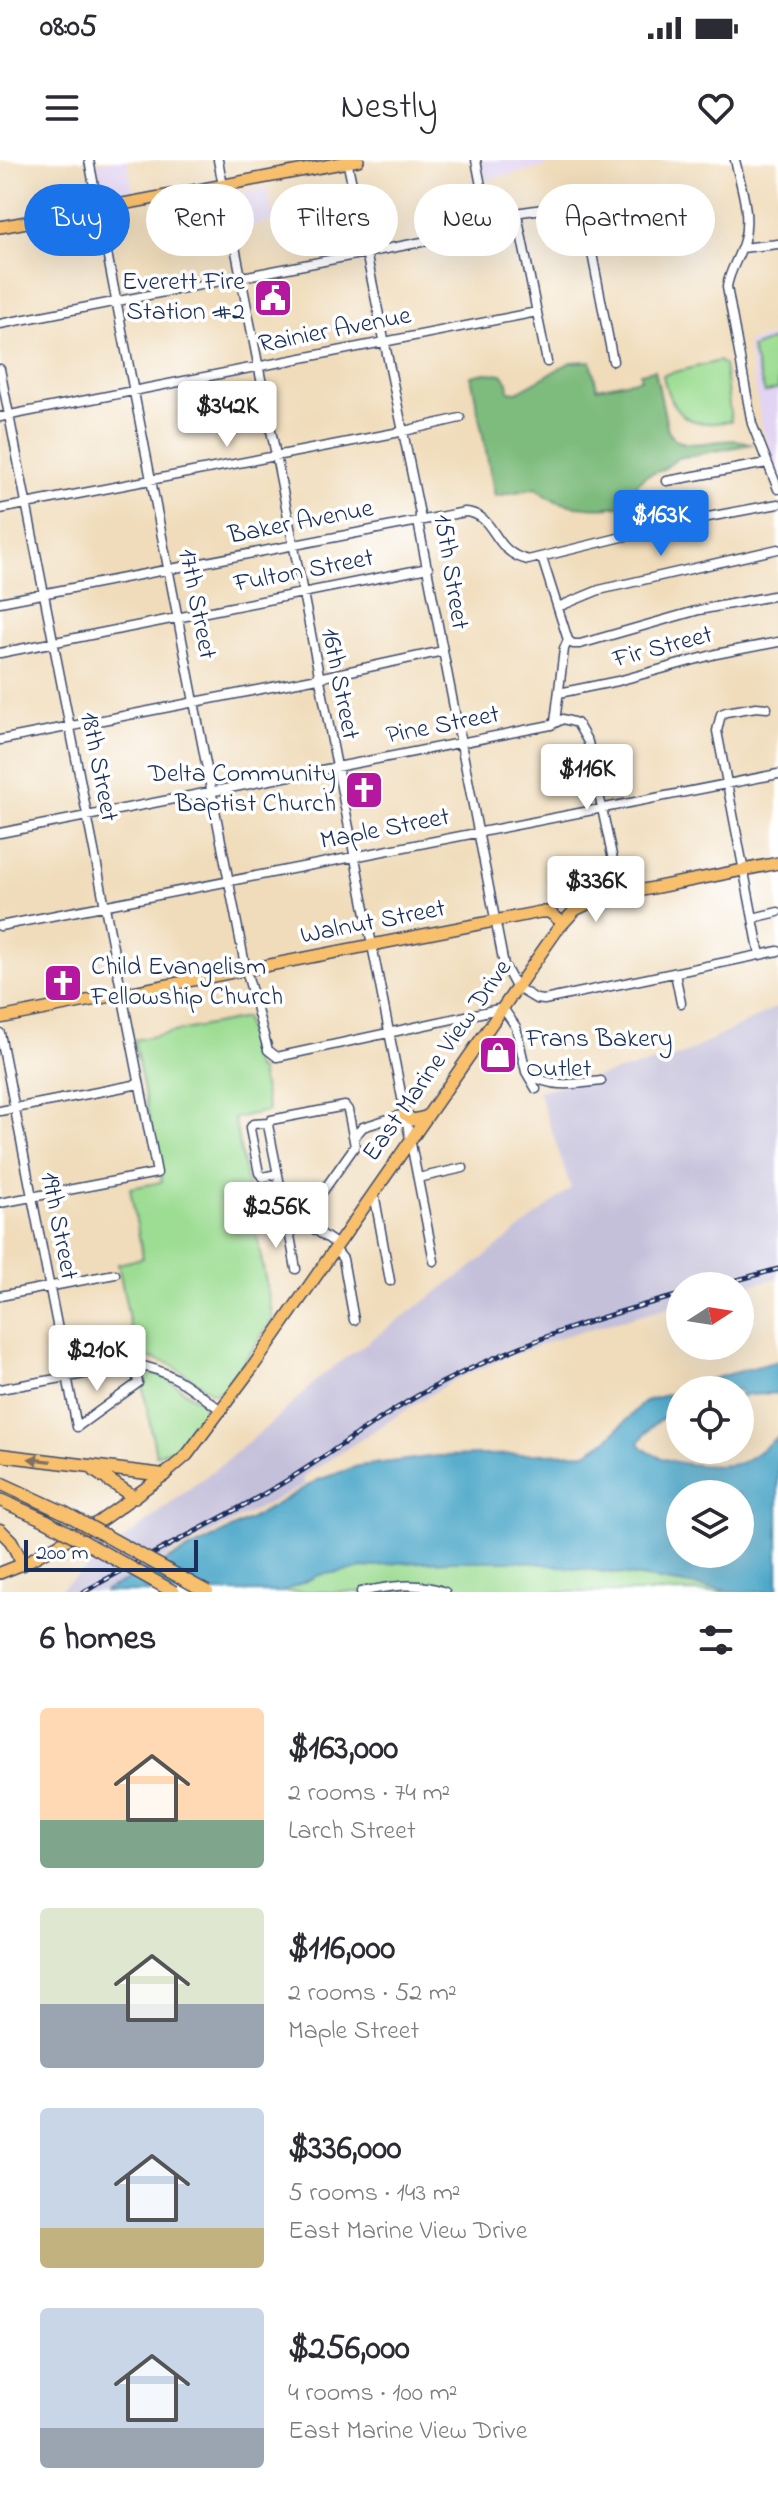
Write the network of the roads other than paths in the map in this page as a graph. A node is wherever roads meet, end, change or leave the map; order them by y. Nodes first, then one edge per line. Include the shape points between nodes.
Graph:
1 (89, 160) edge
2 (218, 160) edge
3 (476, 160) edge
4 (735, 160) edge
5 (351, 161) edge
6 (93, 184) edge
7 (223, 184) joint
8 (354, 184) edge
9 (481, 184) edge
10 (520, 214) edge
11 (24, 223) edge
12 (0, 227) edge
13 (520, 229) edge
14 (778, 244) edge
15 (742, 248) junction
16 (107, 256) edge
17 (236, 256) edge
18 (349, 256) edge
19 (366, 256) edge
20 (240, 277) junction
21 (116, 301) junction
22 (537, 312) junction
23 (0, 324) edge
24 (384, 342) junction
25 (613, 361) dead end
26 (547, 362) dead end
27 (257, 367) junction
28 (0, 369) edge
29 (134, 391) junction
30 (5, 416) edge
31 (460, 418) dead end
32 (404, 431) junction
33 (274, 456) junction
34 (767, 463) junction
35 (151, 480) junction
36 (667, 481) dead end
37 (778, 489) edge
38 (26, 504) junction
39 (778, 504) edge
40 (0, 509) edge
41 (420, 520) junction
42 (292, 545) junction
43 (778, 549) edge
44 (542, 558) junction
45 (428, 568) junction
46 (169, 569) junction
47 (44, 593) junction
48 (301, 593) junction
49 (778, 595) edge
50 (0, 602) edge
51 (558, 607) junction
52 (178, 617) junction
53 (568, 640) junction
54 (53, 642) junction
55 (778, 642) edge
56 (443, 651) junction
57 (0, 653) edge
58 (318, 678) junction
59 (559, 693) junction
60 (194, 702) junction
61 (767, 708) dead end
62 (559, 720) junction
63 (70, 726) junction
64 (0, 740) edge
65 (460, 742) junction
66 (335, 768) junction
67 (778, 774) edge
68 (727, 784) junction
69 (212, 792) junction
70 (603, 808) junction
71 (87, 816) junction
72 (477, 832) junction
73 (0, 833) edge
74 (353, 857) junction
75 (778, 866) edge
76 (744, 873) junction
77 (229, 880) junction
78 (620, 896) junction
79 (105, 905) junction
80 (778, 912) edge
81 (753, 918) junction
82 (495, 921) junction
83 (562, 922) junction
84 (0, 926) edge
85 (370, 946) junction
86 (778, 951) edge
87 (760, 955) junction
88 (246, 970) junction
89 (675, 973) junction
90 (516, 987) junction
91 (122, 994) junction
92 (681, 1003) dead end
93 (503, 1008) junction
94 (0, 1018) edge
95 (0, 1033) edge
96 (387, 1033) junction
97 (526, 1072) junction
98 (601, 1081) dead end
99 (139, 1084) junction
100 (536, 1089) dead end
101 (15, 1108) junction
102 (0, 1111) edge
103 (404, 1114) junction
104 (425, 1117) junction
105 (268, 1123) junction
106 (354, 1137) junction
107 (409, 1139) junction
108 (463, 1168) dead end
109 (277, 1174) junction
110 (418, 1178) junction
111 (374, 1193) junction
112 (32, 1197) junction
113 (0, 1203) edge
114 (302, 1221) junction
115 (288, 1225) junction
116 (337, 1247) junction
117 (434, 1261) dead end
118 (296, 1269) dead end
119 (115, 1274) dead end
120 (390, 1281) dead end
121 (49, 1287) junction
122 (0, 1296) edge
123 (354, 1320) dead end
124 (64, 1360) junction
125 (135, 1365) junction
126 (91, 1371) junction
127 (67, 1376) junction
128 (0, 1389) edge
129 (222, 1411) junction
130 (0, 1455) edge
131 (81, 1466) junction
132 (164, 1475) junction
133 (0, 1483) edge
134 (134, 1497) junction
135 (0, 1500) edge
136 (0, 1530) edge
137 (23, 1564) junction
138 (0, 1573) edge
139 (174, 1592) edge
140 (207, 1592) edge
141 (361, 1592) edge
142 (445, 1592) edge

1 - 6 street, 17th Street
2 - 7 street, 16th Street
3 - 9 street
4 - 15 street via 747,218
5 - 7 main road
5 - 8 street, 15th Street
10 - 25 street via 564,208 581,220
11 - 12 main road
13 - 22 street
14 - 15 street
15 - 34 street via 727,287 752,424
16 - 21 street, 17th Street
17 - 20 street, 16th Street
18 - 20 street
19 - 24 street, 15th Street
20 - 21 street
20 - 27 street, 16th Street
21 - 23 street
21 - 29 street, 17th Street
22 - 24 street, Rainier Avenue
22 - 26 street
24 - 27 street, Rainier Avenue
24 - 32 street, 15th Street
27 - 29 street, Rainier Avenue
27 - 33 street, 16th Street
28 - 30 street, 18th Street
29 - 30 street, Rainier Avenue
29 - 35 street, 17th Street
30 - 38 street, 18th Street
31 - 32 street
32 - 33 street
32 - 41 street, 15th Street
33 - 35 street
33 - 42 street, 16th Street
34 - 36 street
34 - 37 street
35 - 38 street
35 - 46 street, 17th Street
38 - 40 street
38 - 47 street, 18th Street
39 - 44 street via 679,522
41 - 42 street, Baker Avenue
41 - 44 street, Baker Avenue via 477,513 510,554
41 - 45 street, 15th Street
42 - 46 street, Baker Avenue
42 - 48 street, 16th Street
43 - 51 street via 599,590
44 - 51 street
45 - 48 street, Fulton Street
45 - 56 street, 15th Street
46 - 47 street, Baker Avenue
46 - 52 street, 17th Street
47 - 50 street, Baker Avenue
47 - 54 street, 18th Street
48 - 52 street, Fulton Street
48 - 58 street, 16th Street
49 - 53 street via 699,610 580,644
51 - 53 street
52 - 54 street, Fulton Street
52 - 60 street, 17th Street
53 - 59 street
54 - 57 street, Fulton Street
54 - 63 street, 18th Street
55 - 59 street, Fir Street
56 - 58 street
56 - 65 street, 15th Street
58 - 60 street
58 - 66 street, 16th Street
59 - 62 street
60 - 63 street
60 - 69 street, 17th Street
61 - 68 street via 721,714 717,731
62 - 65 street, Pine Street
62 - 70 street via 577,723 583,731
63 - 64 street
63 - 71 street, 18th Street
65 - 66 street, Pine Street
65 - 72 street, 15th Street
66 - 69 street, Pine Street
66 - 74 street, 16th Street
67 - 68 street, Maple Street
68 - 70 street, Maple Street
68 - 76 street
69 - 71 street, Pine Street
69 - 77 street, 17th Street
70 - 72 street, Maple Street
70 - 78 street
71 - 73 street, Pine Street
71 - 79 street, 18th Street
72 - 74 street, Maple Street
72 - 82 street, 15th Street
74 - 77 street, Maple Street
74 - 85 street, 16th Street
75 - 76 main road, East Marine View Drive
76 - 78 main road, East Marine View Drive
76 - 81 street
77 - 79 street, Maple Street
77 - 88 street, 17th Street
78 - 83 main road, East Marine View Drive via 586,904
79 - 84 street, Maple Street
79 - 91 street, 18th Street
80 - 81 street
81 - 87 street
82 - 83 main road, Walnut Street via 549,912
82 - 85 main road, Walnut Street
82 - 90 street, 15th Street via 504,965
83 - 90 main road, East Marine View Drive
85 - 88 main road, Walnut Street
85 - 96 street, 16th Street
86 - 87 street
87 - 89 street
88 - 91 main road, Walnut Street
88 - 96 street, 17th Street via 270,1054 277,1057
89 - 90 street via 551,999 536,999
89 - 92 street
90 - 93 main road, East Marine View Drive
91 - 94 main road, Walnut Street
91 - 99 street, 18th Street
93 - 96 street
93 - 97 street via 516,1027
93 - 104 main road, East Marine View Drive
95 - 101 street, 19th Street
96 - 103 street, 16th Street
97 - 98 street via 543,1083
97 - 100 street
99 - 101 street
99 - 112 street, 18th Street via 157,1173
101 - 102 street
101 - 112 street, 19th Street
103 - 104 main road via 413,1120
103 - 106 street via 363,1127
103 - 107 street, 16th Street
104 - 107 main road, East Marine View Drive
105 - 106 street via 345,1106
105 - 109 street
105 - 109 street via 250,1129 259,1173
106 - 114 street via 355,1146
107 - 110 street, 16th Street
107 - 111 main road, East Marine View Drive
108 - 110 street
109 - 115 street
110 - 117 street, 16th Street
111 - 116 main road, East Marine View Drive
111 - 120 street
112 - 113 street
112 - 121 street, 19th Street
114 - 115 street
114 - 116 street
115 - 118 street
116 - 123 street
116 - 129 main road, East Marine View Drive
119 - 121 street
121 - 122 street
121 - 124 street, 19th Street
124 - 126 street
124 - 127 street, 19th Street
125 - 126 street
125 - 127 street, 19th Street via 138,1383 77,1427
125 - 129 street via 177,1378
126 - 127 street
127 - 128 street
129 - 132 main road, East Marine View Drive
131 -> 130 highway
131 - 132 highway
131 - 134 highway via 105,1475
132 - 134 main road, East Marine View Drive
133 - 140 highway, bridge
134 - 137 main road, East Marine View Drive
135 - 139 highway, bridge
136 - 137 highway
137 - 138 main road, East Marine View Drive
141 - 142 street via 408,1585

